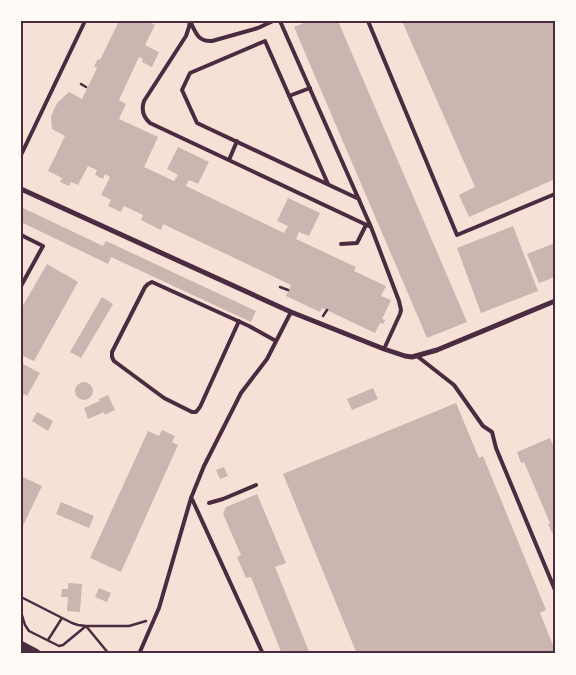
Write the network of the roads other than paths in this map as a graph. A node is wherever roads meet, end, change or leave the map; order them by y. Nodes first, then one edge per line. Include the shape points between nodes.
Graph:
1 (85, 21) edge
2 (190, 21) edge
3 (274, 21) edge
4 (280, 21) edge
5 (368, 21) edge
6 (310, 88) junction
7 (289, 96) junction
8 (237, 141) junction
9 (21, 155) edge
10 (229, 160) junction
11 (328, 184) junction
12 (21, 189) edge
13 (555, 194) edge
14 (359, 199) junction
15 (366, 224) junction
16 (371, 227) junction
17 (21, 235) edge
18 (341, 244) dead end
19 (21, 286) edge
20 (555, 301) edge
21 (291, 312) junction
22 (239, 321) junction
23 (276, 341) junction
24 (384, 349) junction
25 (417, 356) junction
26 (256, 485) dead end
27 (191, 498) junction
28 (209, 503) dead end
29 (555, 589) edge
30 (21, 646) edge
31 (36, 654) edge
32 (139, 654) edge
33 (263, 654) edge

1 - 9 lane
2 - 3 lane via 197,36 206,41
2 - 10 lane via 186,36 142,109 150,123
4 - 6 lane
5 - 13 lane via 457,235
6 - 7 lane
6 - 14 lane
7 - 8 lane via 265,41 190,73 182,90 197,123
7 - 11 lane
8 - 10 lane
8 - 11 lane
10 - 15 lane
11 - 14 lane
12 - 21 street
14 - 16 lane
15 - 16 lane
15 - 18 lane via 357,244
16 - 24 lane via 400,306 400,314
17 - 19 lane via 43,246
20 - 25 street
21 - 23 lane
21 - 24 street
22 - 22 lane via 196,412 164,398 112,357 145,288 152,282
22 - 23 lane
23 - 27 lane via 241,393
24 - 25 street
25 - 29 lane via 454,385 483,426 492,432
26 - 28 lane
27 - 32 lane via 167,583
27 - 33 lane
30 - 31 main road

